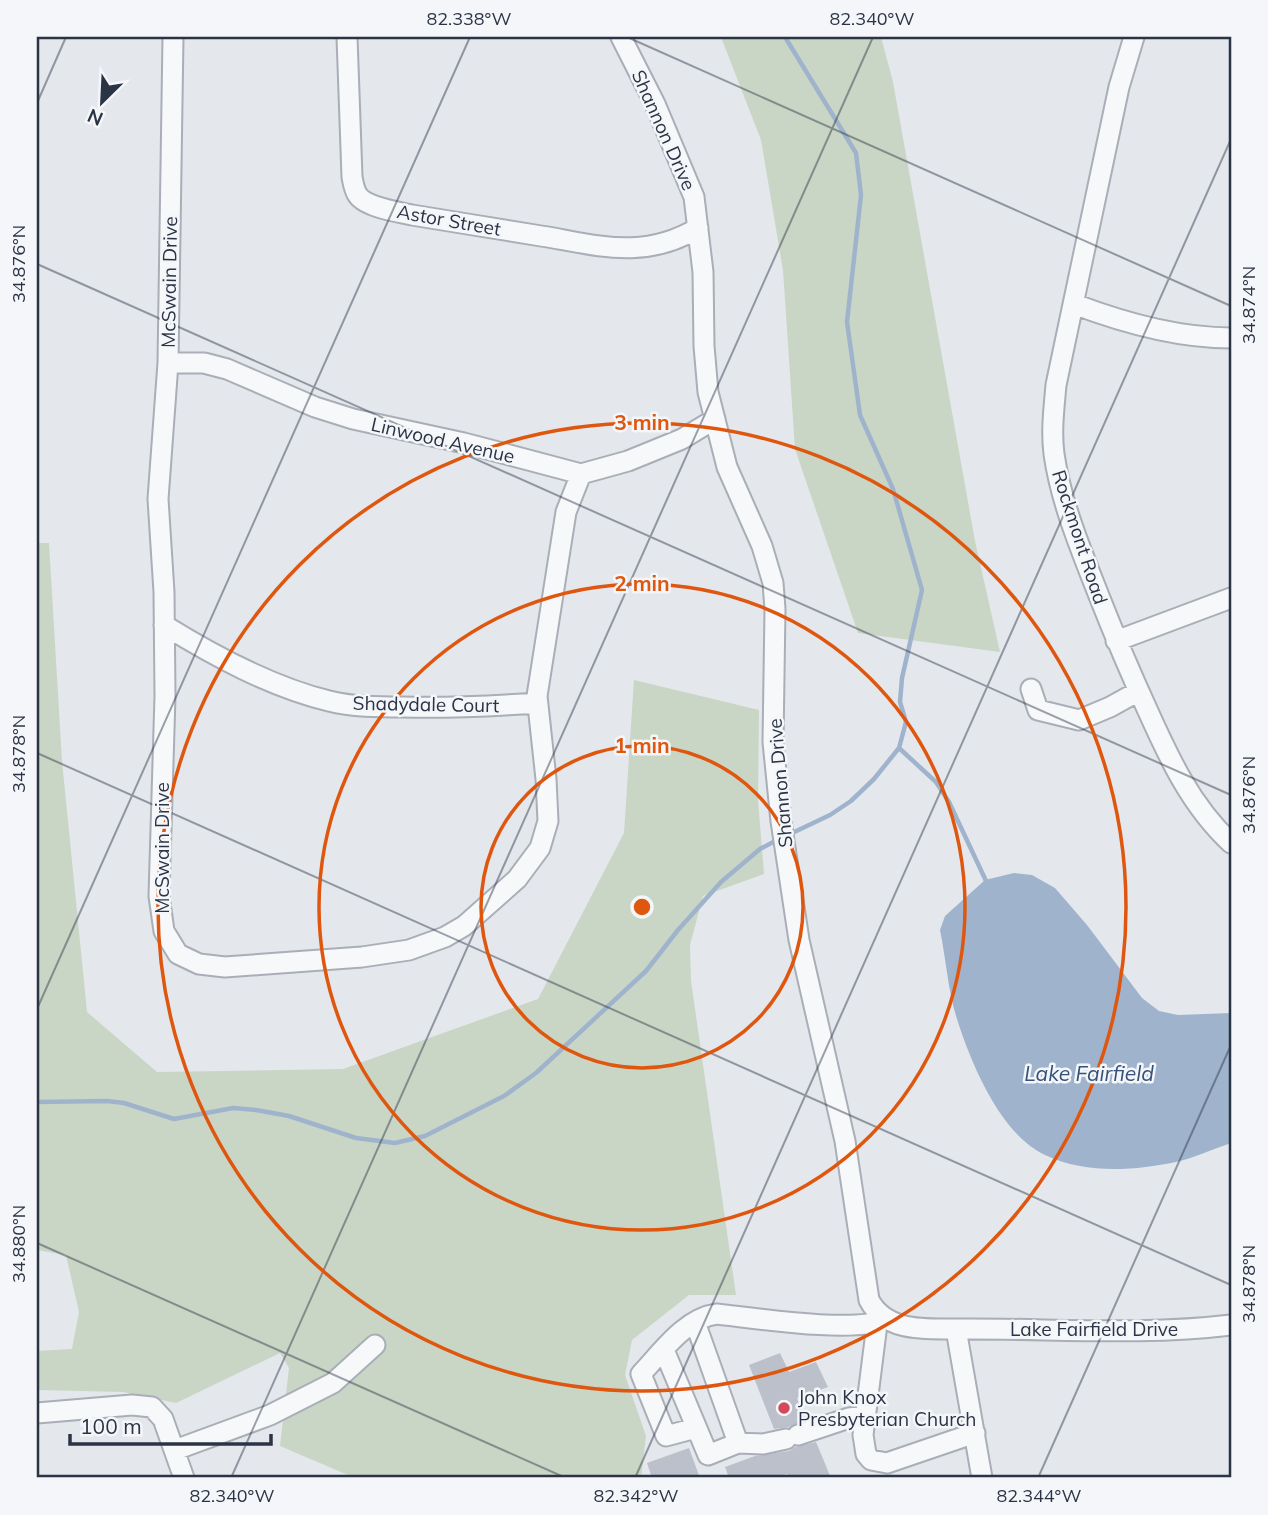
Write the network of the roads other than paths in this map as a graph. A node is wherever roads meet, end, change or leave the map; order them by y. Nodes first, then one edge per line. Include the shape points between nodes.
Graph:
1 (173, 37) edge
2 (347, 37) edge
3 (621, 37) edge
4 (1133, 37) edge
5 (698, 228) junction
6 (1074, 304) junction
7 (1231, 338) edge
8 (168, 363) junction
9 (715, 419) junction
10 (580, 474) junction
11 (1231, 598) edge
12 (164, 625) junction
13 (1116, 641) junction
14 (1031, 690) dead end
15 (1139, 691) junction
16 (537, 703) junction
17 (1231, 843) edge
18 (695, 1322) junction
19 (881, 1322) junction
20 (1231, 1325) edge
21 (956, 1329) junction
22 (375, 1345) dead end
23 (664, 1350) junction
24 (37, 1413) edge
25 (865, 1416) junction
26 (696, 1428) junction
27 (975, 1433) junction
28 (738, 1443) junction
29 (175, 1450) junction
30 (184, 1478) edge
31 (982, 1478) edge

1 - 8 street, McSwain Drive
2 - 5 street, Astor Street via 352,177 355,192 363,201 412,215 615,249 651,248
3 - 5 street, Shannon Drive via 685,173
4 - 6 street, Rockmont Road
5 - 9 street, Shannon Drive via 706,377
6 - 7 street via 1173,332
6 - 13 street, Rockmont Road via 1056,385 1054,454 1078,543
8 - 10 street, Linwood Avenue via 204,363 227,369 353,419
8 - 12 street, McSwain Drive via 158,499
9 - 10 street via 682,439
9 - 19 street, Shannon Drive via 727,467 773,583 773,742 781,821 799,940 856,1200 866,1287
10 - 16 street, McSwain Drive via 566,512
11 - 13 street
12 - 16 street, Shadydale Court via 268,680 331,701 452,708
12 - 16 street, McSwain Drive via 160,910 171,946 186,960 199,964 225,967 362,957 423,946 464,926 517,879 544,836 548,806
13 - 15 street, Rockmont Road
14 - 15 street via 1038,709 1079,720
15 - 17 street, Rockmont Road via 1185,786
18 - 19 street via 716,1314 849,1326
18 - 23 street
18 - 28 street
19 - 21 street
19 - 25 street
20 - 21 street, Lake Fairfield Drive via 1175,1330
21 - 27 street
22 - 29 street via 333,1383 270,1415
23 - 26 street
23 - 26 street via 641,1374 666,1436
24 - 29 street via 147,1406 163,1419
25 - 27 street via 863,1447 879,1462
25 - 28 street via 763,1444
26 - 28 street via 708,1455
27 - 31 street
29 - 30 street

